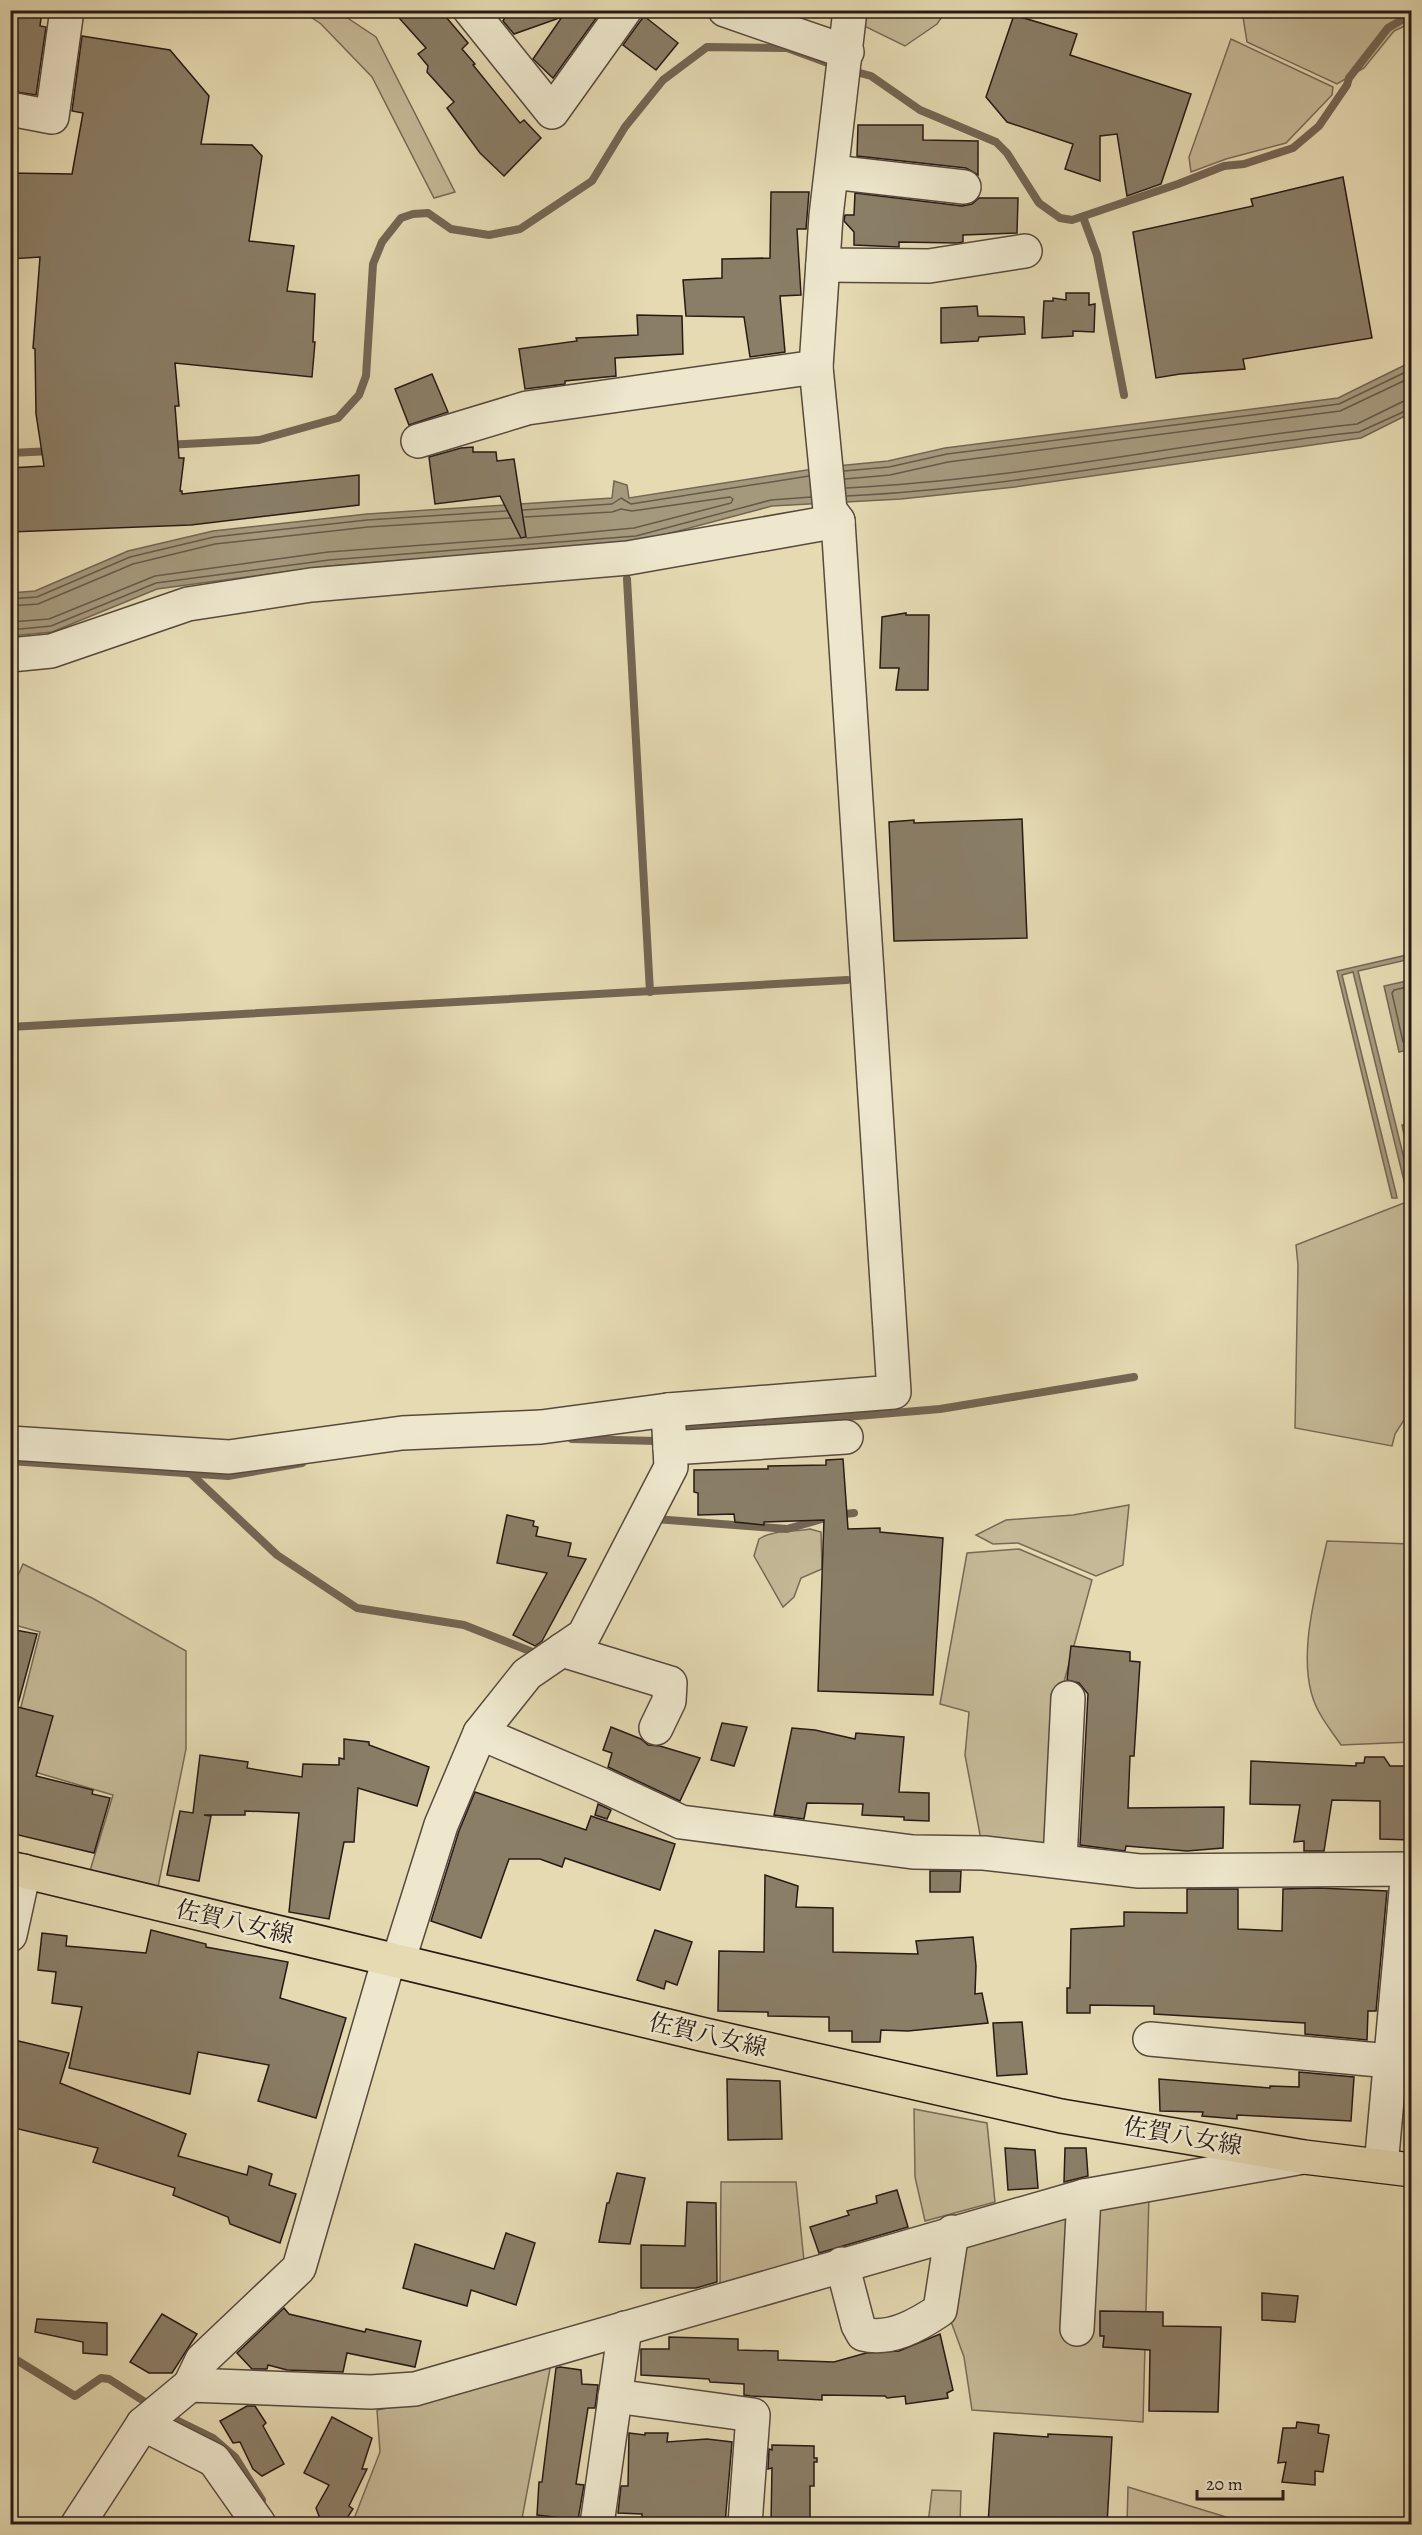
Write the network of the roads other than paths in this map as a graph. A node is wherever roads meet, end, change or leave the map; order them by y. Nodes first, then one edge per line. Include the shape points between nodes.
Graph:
1 (67, 10) edge
2 (470, 10) edge
3 (625, 10) edge
4 (725, 10) edge
5 (850, 10) edge
6 (847, 52) junction
7 (10, 109) edge
8 (832, 172) junction
9 (964, 187) dead end
10 (1025, 251) dead end
11 (823, 265) junction
12 (816, 367) junction
13 (418, 441) dead end
14 (838, 521) junction
15 (10, 655) edge
16 (668, 1410) junction
17 (846, 1437) dead end
18 (10, 1443) edge
19 (670, 1448) junction
20 (561, 1650) junction
21 (1068, 1698) dead end
22 (656, 1728) dead end
23 (480, 1733) junction
24 (1060, 1861) junction
25 (17, 1869) edge
26 (1410, 1869) edge
27 (10, 1935) edge
28 (394, 1960) junction
29 (1150, 2039) dead end
30 (1390, 2061) junction
31 (1304, 2157) junction
32 (1396, 2168) edge
33 (1084, 2196) junction
34 (952, 2232) junction
35 (842, 2264) junction
36 (625, 2328) junction
37 (1077, 2329) dead end
38 (190, 2385) junction
39 (615, 2396) junction
40 (143, 2424) junction
41 (78, 2524) edge
42 (259, 2524) edge
43 (597, 2524) edge
44 (745, 2524) edge

1 - 7 street via 52,117
2 - 3 street via 552,112
4 - 6 street
5 - 6 street
6 - 8 street
8 - 9 street
8 - 11 street
10 - 11 street via 929,266
11 - 12 street
12 - 13 street via 527,408
12 - 14 street via 830,510
14 - 15 street via 628,558 311,585 188,604 51,651
14 - 16 street via 894,1392
16 - 18 street via 541,1427 402,1433 229,1457
16 - 19 street
17 - 19 street
19 - 20 street via 671,1467 584,1635
20 - 22 street via 670,1683 669,1701
20 - 23 street via 527,1674
21 - 24 street
23 - 24 street via 681,1822 913,1852
23 - 28 street via 441,1825
24 - 26 street via 1138,1871
25 - 27 street
25 - 28 main road, 佐賀八女線
26 - 30 street
28 - 31 main road, 佐賀八女線 via 1062,2116
28 - 38 street via 300,2268 202,2360
29 - 30 street
30 - 32 street
31 - 32 main road, 佐賀八女線
31 - 33 street
33 - 34 street
33 - 37 street
34 - 35 street
34 - 35 street via 940,2310 916,2326 876,2337 863,2334
35 - 36 street
36 - 38 street via 415,2389 371,2392
36 - 39 street
38 - 40 street
39 - 43 street
39 - 44 street via 753,2415
40 - 41 street
40 - 42 street via 214,2460

